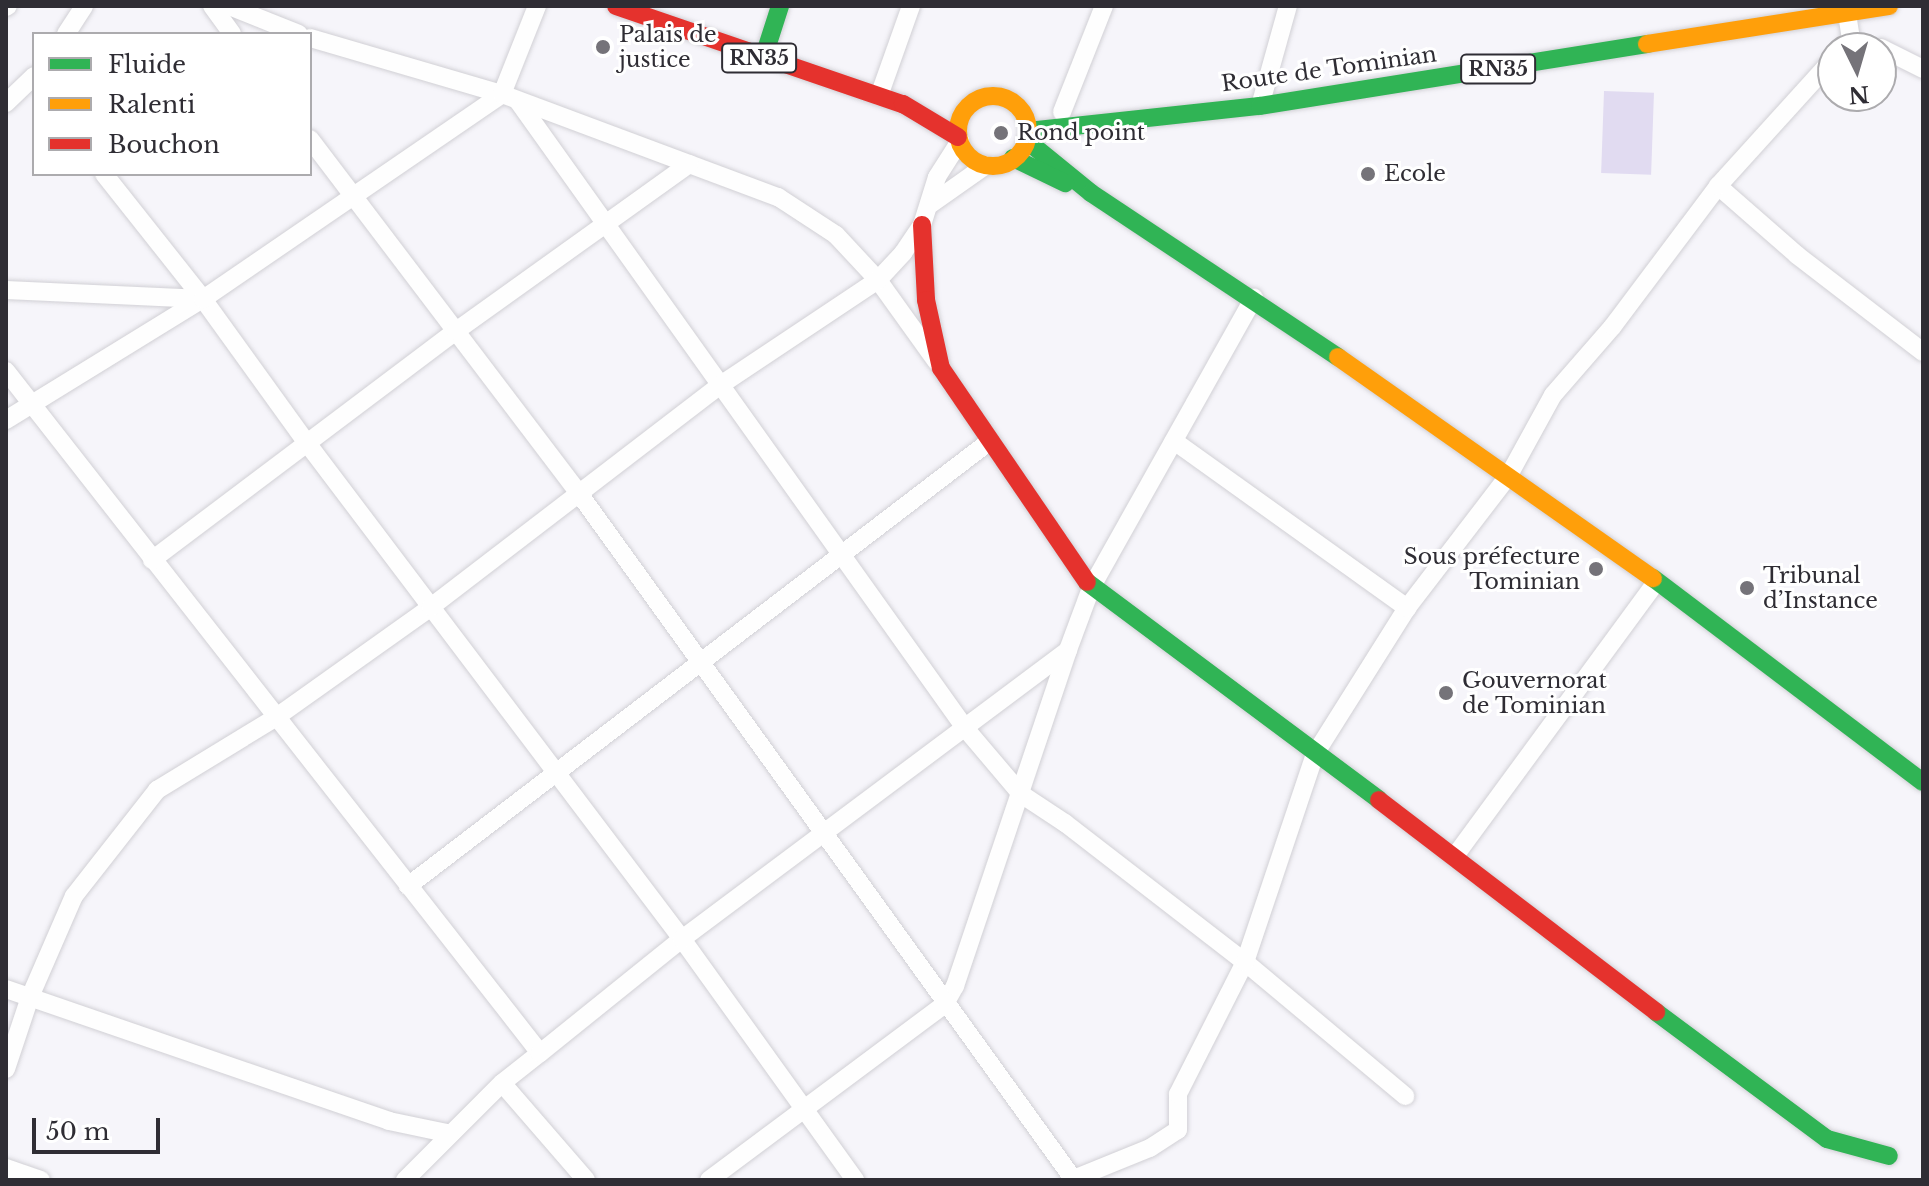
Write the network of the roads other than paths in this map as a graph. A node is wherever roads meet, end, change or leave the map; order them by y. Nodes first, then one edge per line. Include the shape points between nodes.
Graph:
1 (84, 6) edge
2 (212, 6) edge
3 (229, 6) edge
4 (537, 6) edge
5 (616, 6) edge
6 (780, 6) edge
7 (911, 6) edge
8 (1104, 6) edge
9 (1288, 6) edge
10 (1889, 6) edge
11 (1846, 9) edge
12 (67, 32) edge
13 (231, 32) edge
14 (294, 32) edge
15 (1847, 32) edge
16 (312, 39) edge
17 (1897, 56) edge
18 (763, 59) junction
19 (1923, 69) edge
20 (1817, 77) edge
21 (32, 82) edge
22 (879, 96) junction
23 (510, 97) junction
24 (978, 99) junction
25 (6, 103) edge
26 (1013, 103) junction
27 (903, 104) junction
28 (1260, 106) junction
29 (1062, 112) junction
30 (1106, 120) junction
31 (1027, 136) junction
32 (959, 139) junction
33 (312, 142) edge
34 (1013, 158) junction
35 (689, 164) junction
36 (986, 165) junction
37 (106, 176) edge
38 (1718, 186) junction
39 (1091, 193) junction
40 (352, 195) junction
41 (931, 204) junction
42 (603, 224) junction
43 (922, 225) junction
44 (878, 280) junction
45 (6, 290) edge
46 (1254, 298) junction
47 (203, 299) junction
48 (456, 331) junction
49 (1923, 352) edge
50 (941, 368) junction
51 (6, 371) edge
52 (722, 384) junction
53 (32, 404) junction
54 (6, 420) edge
55 (990, 441) junction
56 (1174, 441) junction
57 (307, 443) junction
58 (1509, 475) junction
59 (578, 492) junction
60 (843, 555) junction
61 (152, 560) junction
62 (1657, 581) junction
63 (1091, 588) junction
64 (431, 607) junction
65 (1407, 608) junction
66 (1068, 650) junction
67 (700, 664) junction
68 (275, 718) junction
69 (965, 728) junction
70 (1315, 754) junction
71 (557, 773) junction
72 (1923, 782) edge
73 (1021, 794) junction
74 (821, 834) junction
75 (1455, 856) junction
76 (408, 886) junction
77 (682, 939) junction
78 (1245, 962) junction
79 (6, 989) edge
80 (30, 997) junction
81 (945, 1004) junction
82 (540, 1053) junction
83 (6, 1069) edge
84 (502, 1083) junction
85 (1405, 1096) dead end
86 (802, 1109) junction
87 (451, 1134) junction
88 (1889, 1156) dead end
89 (6, 1168) edge
90 (41, 1180) edge
91 (405, 1180) edge
92 (586, 1180) edge
93 (709, 1180) edge
94 (855, 1180) edge
95 (1073, 1180) edge

1 - 12 street
2 - 13 street
3 - 14 street
4 - 23 street
5 - 18 street, RN35
6 - 18 street
7 - 22 street
8 - 29 street
9 - 28 street
10 - 11 street, Route de Tominian / RN35
11 - 15 street
11 - 28 street, Route de Tominian / RN35
16 - 23 street
17 - 19 street
18 - 22 street, RN35
20 - 38 street
21 - 25 street
22 - 27 street, RN35
23 - 35 street
23 - 40 street
23 - 42 street
24 - 26 street, RN35 via 993,96
24 - 27 street, RN35
24 - 32 street via 962,114
26 - 29 street, RN35
26 - 31 street via 1023,114
27 - 32 street, RN35
28 - 30 street, Route de Tominian / RN35
29 - 30 street, RN35
30 - 31 street, RN35
31 - 34 street
31 - 39 street
32 - 36 street, RN35 via 967,154
32 - 41 street via 937,177
33 - 40 street
34 - 36 street
34 - 39 street
35 - 42 street
35 - 44 street via 778,197 836,235
36 - 41 street
37 - 47 street
38 - 49 street
38 - 58 street via 1613,326 1553,395
39 - 46 street
40 - 47 street
40 - 48 street
41 - 43 street
42 - 48 street
42 - 52 street
43 - 44 street
43 - 50 street via 926,300
44 - 50 street
44 - 52 street
45 - 47 street
46 - 56 street
46 - 58 street
47 - 53 street
47 - 57 street
48 - 57 street
48 - 59 street
50 - 55 street
51 - 53 street
52 - 59 street
52 - 60 street
53 - 54 street
53 - 61 street
55 - 60 street
55 - 63 street
56 - 63 street
56 - 65 street
57 - 61 street
57 - 64 street
58 - 62 street
58 - 65 street
59 - 64 street
59 - 67 street
60 - 67 street
60 - 69 street
61 - 68 street
62 - 72 street
62 - 75 street
63 - 66 street
63 - 70 street
64 - 68 street
64 - 71 street
65 - 70 street
66 - 69 street
66 - 73 street
67 - 71 street
67 - 74 street
68 - 76 street
68 - 80 street via 157,790 74,896
69 - 73 street
69 - 74 street
70 - 75 street
70 - 78 street
71 - 76 street
71 - 77 street
73 - 78 street
73 - 81 street
74 - 77 street
74 - 81 street
75 - 88 street via 1827,1139
76 - 82 street
77 - 82 street
77 - 86 street
78 - 85 street
78 - 95 street via 1178,1094 1178,1130 1150,1148
79 - 80 street
80 - 83 street
80 - 87 street via 375,1117
81 - 86 street
81 - 95 street
82 - 84 street
84 - 87 street
84 - 92 street
86 - 93 street
86 - 94 street
87 - 91 street
89 - 90 street

